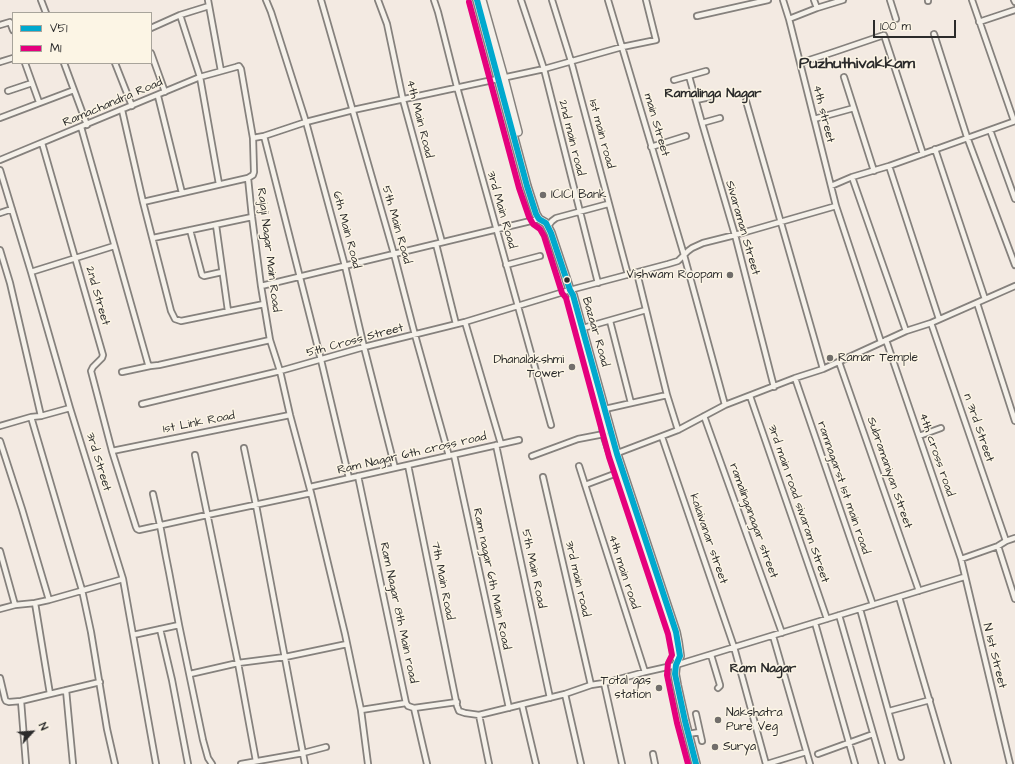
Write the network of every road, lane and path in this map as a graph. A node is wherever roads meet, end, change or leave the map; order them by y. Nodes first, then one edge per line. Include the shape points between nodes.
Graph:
1 (41, 0) edge
2 (208, 0) edge
3 (266, 0) edge
4 (321, 0) edge
5 (378, 0) edge
6 (434, 0) edge
7 (477, 0) edge
8 (482, 0) edge
9 (521, 0) edge
10 (552, 0) edge
11 (608, 0) edge
12 (646, 0) edge
13 (768, 0) edge
14 (783, 0) edge
15 (814, 0) edge
16 (842, 0) edge
17 (890, 0) edge
18 (972, 0) edge
19 (743, 2) edge
20 (209, 6) junction
21 (817, 8) junction
22 (1015, 10) edge
23 (46, 12) edge
24 (180, 15) junction
25 (696, 16) dead end
26 (789, 19) junction
27 (896, 19) dead end
28 (979, 22) junction
29 (0, 25) edge
30 (12, 27) edge
31 (152, 28) edge
32 (934, 34) dead end
33 (622, 47) junction
34 (152, 56) edge
35 (12, 58) edge
36 (571, 61) junction
37 (0, 62) edge
38 (800, 63) junction
39 (25, 64) edge
40 (64, 64) edge
41 (115, 64) edge
42 (236, 67) joint
43 (544, 69) junction
44 (221, 71) junction
45 (706, 71) dead end
46 (689, 76) junction
47 (200, 77) junction
48 (844, 77) dead end
49 (502, 78) junction
50 (674, 80) dead end
51 (32, 83) junction
52 (457, 87) junction
53 (74, 90) junction
54 (8, 91) dead end
55 (165, 92) junction
56 (158, 96) junction
57 (710, 97) dead end
58 (403, 100) junction
59 (696, 100) junction
60 (746, 101) dead end
61 (40, 102) junction
62 (132, 106) junction
63 (854, 108) junction
64 (122, 110) junction
65 (353, 110) junction
66 (0, 118) edge
67 (720, 118) dead end
68 (814, 119) junction
69 (1014, 121) edge
70 (306, 122) junction
71 (702, 123) junction
72 (86, 125) junction
73 (81, 127) junction
74 (990, 130) junction
75 (264, 136) junction
76 (686, 136) dead end
77 (253, 138) junction
78 (967, 138) junction
79 (42, 143) junction
80 (651, 146) junction
81 (936, 149) junction
82 (923, 154) junction
83 (0, 160) edge
84 (889, 166) junction
85 (0, 170) edge
86 (874, 171) junction
87 (852, 177) junction
88 (248, 178) junction
89 (219, 184) junction
90 (831, 186) junction
91 (182, 193) junction
92 (1015, 199) edge
93 (143, 202) junction
94 (608, 204) junction
95 (836, 206) junction
96 (12, 208) junction
97 (579, 211) junction
98 (0, 213) edge
99 (252, 217) junction
100 (543, 222) junction
101 (780, 222) junction
102 (216, 225) junction
103 (496, 229) junction
104 (190, 230) junction
105 (735, 235) junction
106 (153, 238) junction
107 (442, 242) junction
108 (436, 244) junction
109 (114, 246) junction
110 (0, 250) edge
111 (394, 254) junction
112 (684, 255) junction
113 (540, 256) dead end
114 (76, 258) junction
115 (506, 265) junction
116 (1015, 265) edge
117 (345, 266) junction
118 (31, 272) junction
119 (222, 272) junction
120 (637, 273) junction
121 (628, 275) junction
122 (300, 276) junction
123 (598, 283) junction
124 (261, 286) junction
125 (1015, 286) edge
126 (572, 292) junction
127 (986, 299) junction
128 (977, 303) junction
129 (264, 304) junction
130 (518, 305) junction
131 (646, 310) junction
132 (228, 311) junction
133 (939, 320) junction
134 (610, 321) junction
135 (465, 322) junction
136 (931, 323) junction
137 (456, 324) junction
138 (583, 328) junction
139 (906, 331) junction
140 (415, 335) junction
141 (270, 340) junction
142 (884, 341) junction
143 (364, 347) junction
144 (321, 360) junction
145 (839, 362) junction
146 (150, 366) junction
147 (823, 369) junction
148 (280, 371) junction
149 (122, 372) dead end
150 (794, 378) junction
151 (774, 386) junction
152 (667, 395) junction
153 (750, 396) junction
154 (631, 403) junction
155 (142, 404) dead end
156 (725, 405) junction
157 (70, 408) junction
158 (605, 409) junction
159 (290, 415) junction
160 (41, 416) junction
161 (704, 416) junction
162 (31, 417) junction
163 (1015, 421) edge
164 (551, 425) dead end
165 (0, 426) edge
166 (942, 428) dead end
167 (678, 430) junction
168 (604, 434) junction
169 (662, 436) junction
170 (919, 436) junction
171 (519, 440) dead end
172 (0, 441) edge
173 (499, 445) junction
174 (244, 448) dead end
175 (112, 450) junction
176 (195, 455) dead end
177 (451, 455) junction
178 (614, 455) junction
179 (532, 456) dead end
180 (408, 465) junction
181 (579, 466) dead end
182 (395, 468) junction
183 (617, 473) junction
184 (358, 476) junction
185 (543, 477) dead end
186 (349, 478) junction
187 (585, 485) junction
188 (311, 490) junction
189 (153, 494) dead end
190 (256, 504) junction
191 (207, 515) junction
192 (160, 525) junction
193 (1015, 538) edge
194 (1006, 540) junction
195 (998, 546) junction
196 (0, 551) edge
197 (961, 559) junction
198 (964, 577) junction
199 (123, 579) junction
200 (82, 590) junction
201 (919, 591) junction
202 (899, 597) junction
203 (1015, 599) edge
204 (48, 600) junction
205 (35, 603) junction
206 (15, 605) junction
207 (873, 605) junction
208 (0, 609) edge
209 (860, 609) junction
210 (839, 615) junction
211 (827, 619) junction
212 (815, 622) junction
213 (179, 625) junction
214 (160, 629) junction
215 (782, 633) junction
216 (133, 635) junction
217 (773, 636) junction
218 (347, 644) junction
219 (734, 647) junction
220 (711, 654) junction
221 (285, 657) junction
222 (677, 662) junction
223 (238, 663) junction
224 (645, 672) junction
225 (190, 674) junction
226 (0, 678) edge
227 (100, 682) junction
228 (604, 682) junction
229 (591, 685) junction
230 (718, 688) dead end
231 (66, 690) junction
232 (50, 694) junction
233 (565, 694) junction
234 (550, 698) junction
235 (930, 700) junction
236 (20, 701) junction
237 (457, 702) junction
238 (406, 703) junction
239 (522, 705) junction
240 (414, 708) junction
241 (509, 708) junction
242 (361, 710) junction
243 (889, 711) junction
244 (696, 714) dead end
245 (479, 715) junction
246 (700, 732) junction
247 (688, 734) junction
248 (873, 734) junction
249 (702, 741) dead end
250 (849, 743) junction
251 (326, 747) dead end
252 (806, 752) junction
253 (303, 753) junction
254 (652, 754) dead end
255 (818, 754) dead end
256 (901, 756) dead end
257 (256, 761) junction
258 (26, 764) edge
259 (73, 764) edge
260 (114, 764) edge
261 (156, 764) edge
262 (188, 764) edge
263 (212, 764) edge
264 (241, 764) edge
265 (305, 764) edge
266 (368, 764) edge
267 (427, 764) edge
268 (489, 764) edge
269 (536, 764) edge
270 (581, 764) edge
271 (622, 764) edge
272 (655, 764) edge
273 (696, 764) edge
274 (766, 764) edge
275 (810, 764) edge
276 (855, 764) edge
277 (882, 764) edge
278 (948, 764) edge
279 (1010, 764) edge

1 - 23 street
2 - 20 street
3 - 70 street, 6th Main Road
4 - 65 street, 5th Main Road
5 - 58 street, 4th Main Road via 387,24
6 - 52 street, 3rd Main Road
7 - 49 main road, Bazaar Road
8 - 49 main road, Bazaar Road
9 - 43 street, 2nd main road
10 - 36 street, 1st main road
11 - 33 street, main Street
12 - 33 street via 656,40
13 - 19 street
14 - 26 street, 4th street
15 - 21 street
16 - 21 street
17 - 27 street
18 - 28 street
19 - 25 street
20 - 24 street
20 - 44 street
21 - 26 street
22 - 28 street
24 - 31 street
24 - 47 street
26 - 38 street, 4th street
28 - 69 street
29 - 30 street via 10,22
32 - 78 street
33 - 36 street
33 - 80 street, main Street
34 - 55 street
35 - 37 street
36 - 43 street
36 - 94 street, 1st main road
38 - 68 street, 4th street
38 - 82 street via 884,35
39 - 51 street
40 - 53 street
41 - 62 street
42 - 44 street, Ramachandra Road
42 - 77 street, Rajaji Nagar Main Road via 239,66 241,69
43 - 49 street
43 - 97 street, 2nd main road
44 - 47 street, Ramachandra Road
45 - 46 street
46 - 50 street
46 - 59 street, Sivaraman Street
47 - 55 street, Ramachandra Road
47 - 89 street
48 - 63 street
49 - 52 street
49 - 100 main road, Bazaar Road via 538,212
51 - 54 street
51 - 61 street
52 - 58 street
52 - 103 street, 3rd Main Road
53 - 61 street
53 - 72 street
55 - 56 street, Ramachandra Road
56 - 62 street, Ramachandra Road
56 - 91 street
57 - 59 street
58 - 65 street
58 - 107 street, 4th Main Road
59 - 71 street, Sivaraman Street
60 - 101 street
61 - 66 street
62 - 64 street, Ramachandra Road
63 - 68 street
63 - 86 street
64 - 72 street, Ramachandra Road
64 - 93 street
65 - 70 street
65 - 111 street, 5th Main Road
67 - 71 street
68 - 90 street, 4th street
69 - 74 street
70 - 75 street
70 - 117 street, 6th Main Road
71 - 105 street, Sivaraman Street
72 - 73 street, Ramachandra Road
73 - 79 street, Ramachandra Road
73 - 109 street
74 - 78 street
74 - 92 street
75 - 77 street
75 - 122 street
76 - 80 street
77 - 88 street, Rajaji Nagar Main Road via 254,172
78 - 81 street
78 - 116 street
79 - 83 street, Ramachandra Road
79 - 114 street, 2nd Street
80 - 112 street, main Street
81 - 82 street
81 - 127 street
82 - 84 street
84 - 86 street
84 - 133 street
85 - 96 street, 3rd Street
86 - 87 street
87 - 90 street
87 - 139 street
88 - 89 street
88 - 99 street, Rajaji Nagar Main Road
89 - 91 street
90 - 95 street, 4th street
91 - 93 street
93 - 106 street
94 - 97 street
94 - 121 street, 1st main road
95 - 101 street, 5th Cross Street
95 - 142 street, 4th cross road
96 - 98 street
96 - 118 street, 3rd Street
97 - 100 street
97 - 123 street, 2nd main road
99 - 102 street
99 - 124 street, Rajaji Nagar Main Road
100 - 103 street
100 - 126 main road, Bazaar Road via 555,243
101 - 105 street, 5th Cross Street
101 - 147 street
102 - 104 street
102 - 119 street
103 - 107 street
103 - 115 street, 3rd Main Road
104 - 106 street
104 - 119 street via 202,275
105 - 112 street, 5th Cross Street via 703,243
105 - 151 street, Sivaraman Street
106 - 132 street via 171,312 175,319 183,320
107 - 108 street
108 - 111 street
108 - 137 street
109 - 114 street
109 - 146 street
110 - 160 street
111 - 117 street
111 - 140 street, 5th Main Road
112 - 120 street, 5th Cross Street via 678,261
112 - 156 street, main Street
113 - 115 street
114 - 118 street
114 - 175 street, 2nd Street via 103,355 91,371
115 - 130 street, 3rd Main Road
117 - 122 street
117 - 143 street, 6th Main Road
118 - 157 street, 3rd Street
119 - 132 street
120 - 121 street, 5th Cross Street
120 - 131 street
121 - 123 street, 5th Cross Street
122 - 124 street
122 - 144 street
123 - 126 street, 5th Cross Street
124 - 129 street, Rajaji Nagar Main Road
125 - 127 street
126 - 130 street, 5th Cross Street
126 - 138 main road, Bazaar Road
126 - 168 main road via 571,306
127 - 128 street
128 - 133 street
128 - 163 street
129 - 132 street
129 - 141 street, Rajaji Nagar Main Road
130 - 135 street, 5th Cross Street
130 - 164 street, 3rd Main Road
131 - 134 street
131 - 152 street
133 - 136 street
134 - 138 street
134 - 154 street
135 - 137 street, 5th Cross Street
135 - 173 street, 5th Main Road
136 - 139 street
136 - 194 street, n 3rd Street
137 - 140 street, 5th Cross Street
138 - 158 main road, Bazaar Road
139 - 142 street
140 - 143 street, 5th Cross Street
140 - 177 street, 5th Main Road
141 - 146 street
141 - 148 street, Rajaji Nagar Main Road
142 - 145 street
142 - 170 street, 4th cross road
143 - 144 street, 5th Cross Street
143 - 182 street, 6th Main Road
144 - 148 street, 5th Cross Street
144 - 186 street
145 - 147 street
145 - 201 street, Subramaniyan Street
146 - 149 street
147 - 150 street
148 - 155 street, 5th Cross Street
148 - 159 street, Rajaji Nagar Main Road
150 - 151 street
150 - 207 street, ramnagarst 1st main road
151 - 153 street
152 - 154 street
152 - 167 street
153 - 156 street
153 - 211 street, 3rd main road sivaram Street
154 - 158 street
156 - 161 street
157 - 160 street
157 - 199 street, 3rd Street
158 - 178 main road, Bazaar Road
159 - 175 street, 1st Link Road
159 - 188 street, Rajaji Nagar Main Road
160 - 162 street
161 - 167 street
161 - 215 street, ramalinganagar street
162 - 165 street
162 - 200 street
166 - 170 street
167 - 169 street
168 - 178 main road
168 - 179 street via 578,439
169 - 178 street
169 - 219 street, kalaivanar street
170 - 197 street, 4th cross road
171 - 173 street, Ram Nagar 6th cross road
172 - 204 street
173 - 177 street, Ram Nagar 6th cross road
173 - 234 street, 5th Main Road
174 - 190 street
175 - 192 street, Ram Nagar 6th cross road via 136,527 139,530
176 - 191 street
177 - 180 street, Ram Nagar 6th cross road
177 - 241 street, Ram nagar 6th Main Road
178 - 183 main road
178 - 222 main road via 676,632 680,651
180 - 182 street, Ram Nagar 6th cross road
180 - 237 street, 7th Main Road
181 - 187 street, 4th main road
182 - 184 street, Ram Nagar 6th cross road
183 - 187 street
183 - 222 main road via 672,634
184 - 186 street, Ram Nagar 6th cross road
184 - 238 street, Ram Nagar 8th Main road
185 - 229 street, 3rd main road
186 - 188 street, Ram Nagar 6th cross road
187 - 224 street, 4th main road
188 - 190 street, Ram Nagar 6th cross road
188 - 218 street, Rajaji Nagar Main Road
189 - 192 street
190 - 191 street, Ram Nagar 6th cross road
190 - 221 street
191 - 192 street, Ram Nagar 6th cross road
191 - 223 street
192 - 213 street
193 - 194 street
194 - 195 street
195 - 197 street
195 - 203 street
196 - 206 street
197 - 198 street, 4th cross road
198 - 201 street
198 - 279 street, N 1st Street
199 - 200 street
199 - 216 street, 3rd Street
200 - 204 street
200 - 227 street
201 - 202 street
202 - 207 street
202 - 235 street
204 - 205 street
205 - 206 street
205 - 232 street
206 - 208 street
207 - 209 street
209 - 210 street
209 - 243 street
210 - 211 street
210 - 248 street
211 - 212 street
212 - 215 street
212 - 250 street
213 - 214 street
213 - 225 street
214 - 216 street
214 - 262 street
215 - 217 street
216 - 261 street, 3rd Street
217 - 219 street
217 - 252 street
218 - 221 street
218 - 242 street, Rajaji Nagar Main Road
219 - 220 street
219 - 274 street, kalaivanar street
220 - 222 street
220 - 230 street via 720,685
221 - 223 street
221 - 253 street
222 - 224 street
222 - 247 main road via 676,685
223 - 225 street
223 - 257 street
224 - 228 street
225 - 263 street via 202,740
226 - 236 street via 6,701
227 - 231 street
227 - 260 street
228 - 229 street
228 - 271 street
229 - 233 street
231 - 232 street
231 - 259 street
232 - 236 street
233 - 234 street
233 - 270 street
234 - 239 street
235 - 243 street
235 - 278 street
236 - 258 street
237 - 240 street
237 - 245 street via 461,712
238 - 240 street
238 - 242 street
239 - 241 street
239 - 269 street
240 - 267 street
241 - 245 street
242 - 266 street, Rajaji Nagar Main Road
243 - 256 street
244 - 246 street
245 - 268 street
246 - 247 street
246 - 249 street
247 - 273 main road
248 - 250 street
248 - 277 street
250 - 255 street
250 - 276 street
251 - 253 street
252 - 274 street
252 - 275 street
253 - 257 street
253 - 265 street
254 - 272 street
257 - 264 street

